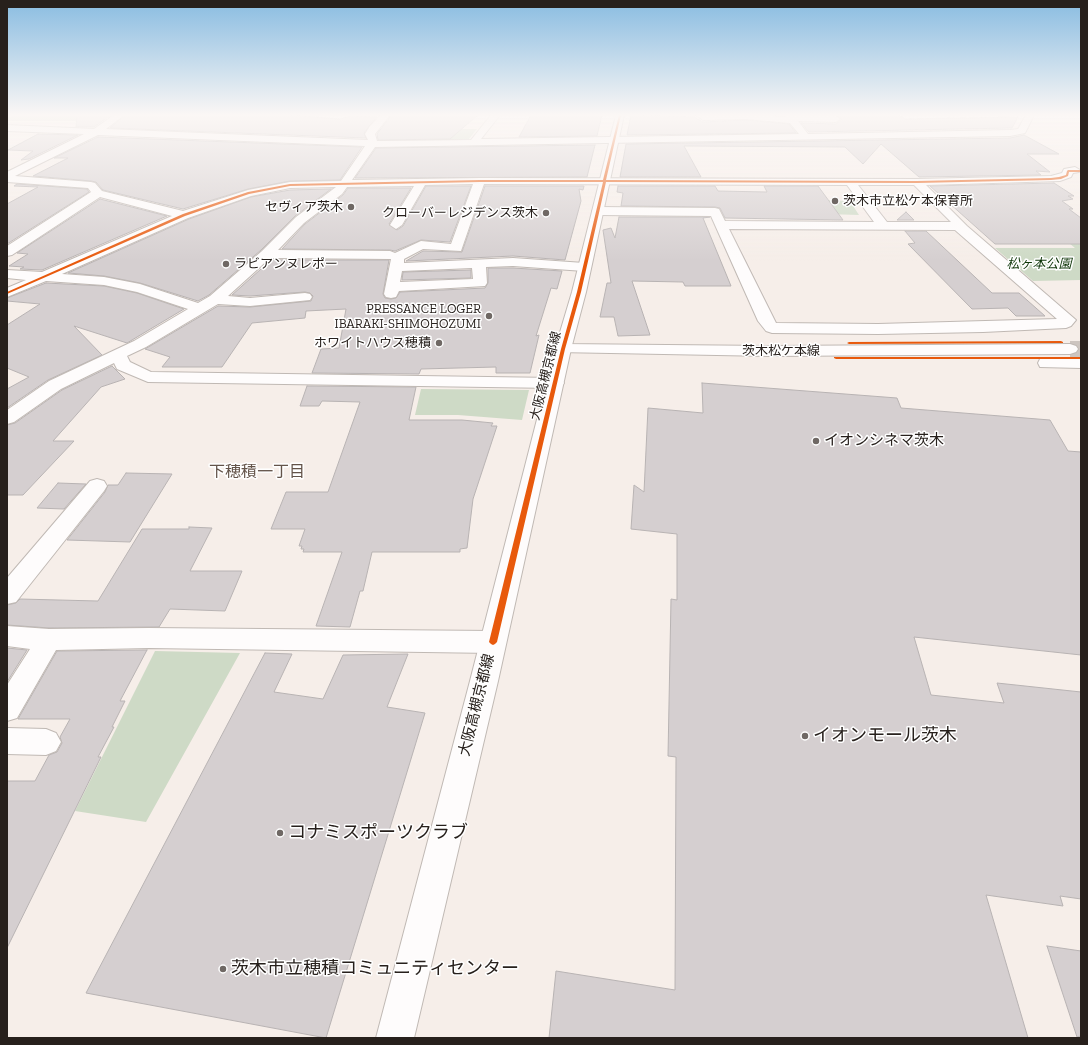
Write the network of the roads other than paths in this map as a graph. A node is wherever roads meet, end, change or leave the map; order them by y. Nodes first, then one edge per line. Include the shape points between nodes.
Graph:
1 (32, 164) edge
2 (357, 164) edge
3 (608, 164) edge
4 (1076, 170) dead end
5 (7, 176) edge
6 (7, 179) edge
7 (480, 181) junction
8 (604, 181) junction
9 (422, 182) junction
10 (850, 182) junction
11 (917, 182) junction
12 (345, 183) junction
13 (98, 193) junction
14 (598, 211) junction
15 (184, 216) junction
16 (396, 225) dead end
17 (722, 225) junction
18 (883, 225) junction
19 (957, 226) junction
20 (7, 252) edge
21 (267, 254) junction
22 (393, 261) junction
23 (479, 263) junction
24 (584, 267) junction
25 (7, 274) edge
26 (42, 276) junction
27 (7, 293) edge
28 (305, 297) dead end
29 (215, 299) junction
30 (200, 308) junction
31 (1075, 333) tunnel mouth
32 (563, 349) junction
33 (1070, 349) tunnel mouth
34 (700, 351) junction
35 (770, 351) junction
36 (118, 354) junction
37 (1081, 363) tunnel mouth
38 (555, 383) junction
39 (7, 418) edge
40 (97, 486) dead end
41 (7, 595) edge
42 (7, 636) edge
43 (49, 640) junction
44 (493, 642) junction
45 (7, 709) edge
46 (7, 741) edge
47 (46, 742) dead end
48 (395, 1038) edge

1 - 5 street
2 - 12 street
3 - 8 street, 大阪高槻京都線
4 - 11 street via 1068,171 1067,175 1060,178
6 - 13 street via 91,185
7 - 8 street
7 - 9 street
7 - 22 street via 456,248 421,246
8 - 10 street
8 - 14 street, 大阪高槻京都線
9 - 12 street
9 - 16 street
10 - 11 street
10 - 18 street
11 - 19 street via 961,225
12 - 15 street via 268,188
12 - 21 street via 338,192 300,220
13 - 15 street
13 - 20 street
14 - 17 street via 712,211
14 - 24 street, 大阪高槻京都線
15 - 26 street
17 - 18 street
17 - 19 street via 766,321 772,328 893,329 1066,323 1068,320 1064,316
18 - 19 street
21 - 22 street
21 - 29 street
22 - 23 street
22 - 23 street via 392,290 480,283
23 - 24 street via 513,262
24 - 32 street, 大阪高槻京都線
25 - 26 street
26 - 27 street
26 - 30 street via 104,281 140,288
28 - 29 street via 250,302
29 - 30 street
30 - 36 street via 140,344
31 - 34 street via 845,338 742,345
32 - 34 street, 茨木松ケ本線
32 - 38 street, 大阪高槻京都線
33 - 35 street, 茨木松ケ本線
34 - 35 street, 茨木松ケ本線
35 - 37 street via 809,360 862,365
36 - 38 street via 124,365 148,377
36 - 39 street via 55,385
38 - 44 street, 大阪高槻京都線
40 - 41 street
42 - 43 street
43 - 44 street via 149,638
43 - 45 street
44 - 48 street, 大阪高槻京都線
46 - 47 street

